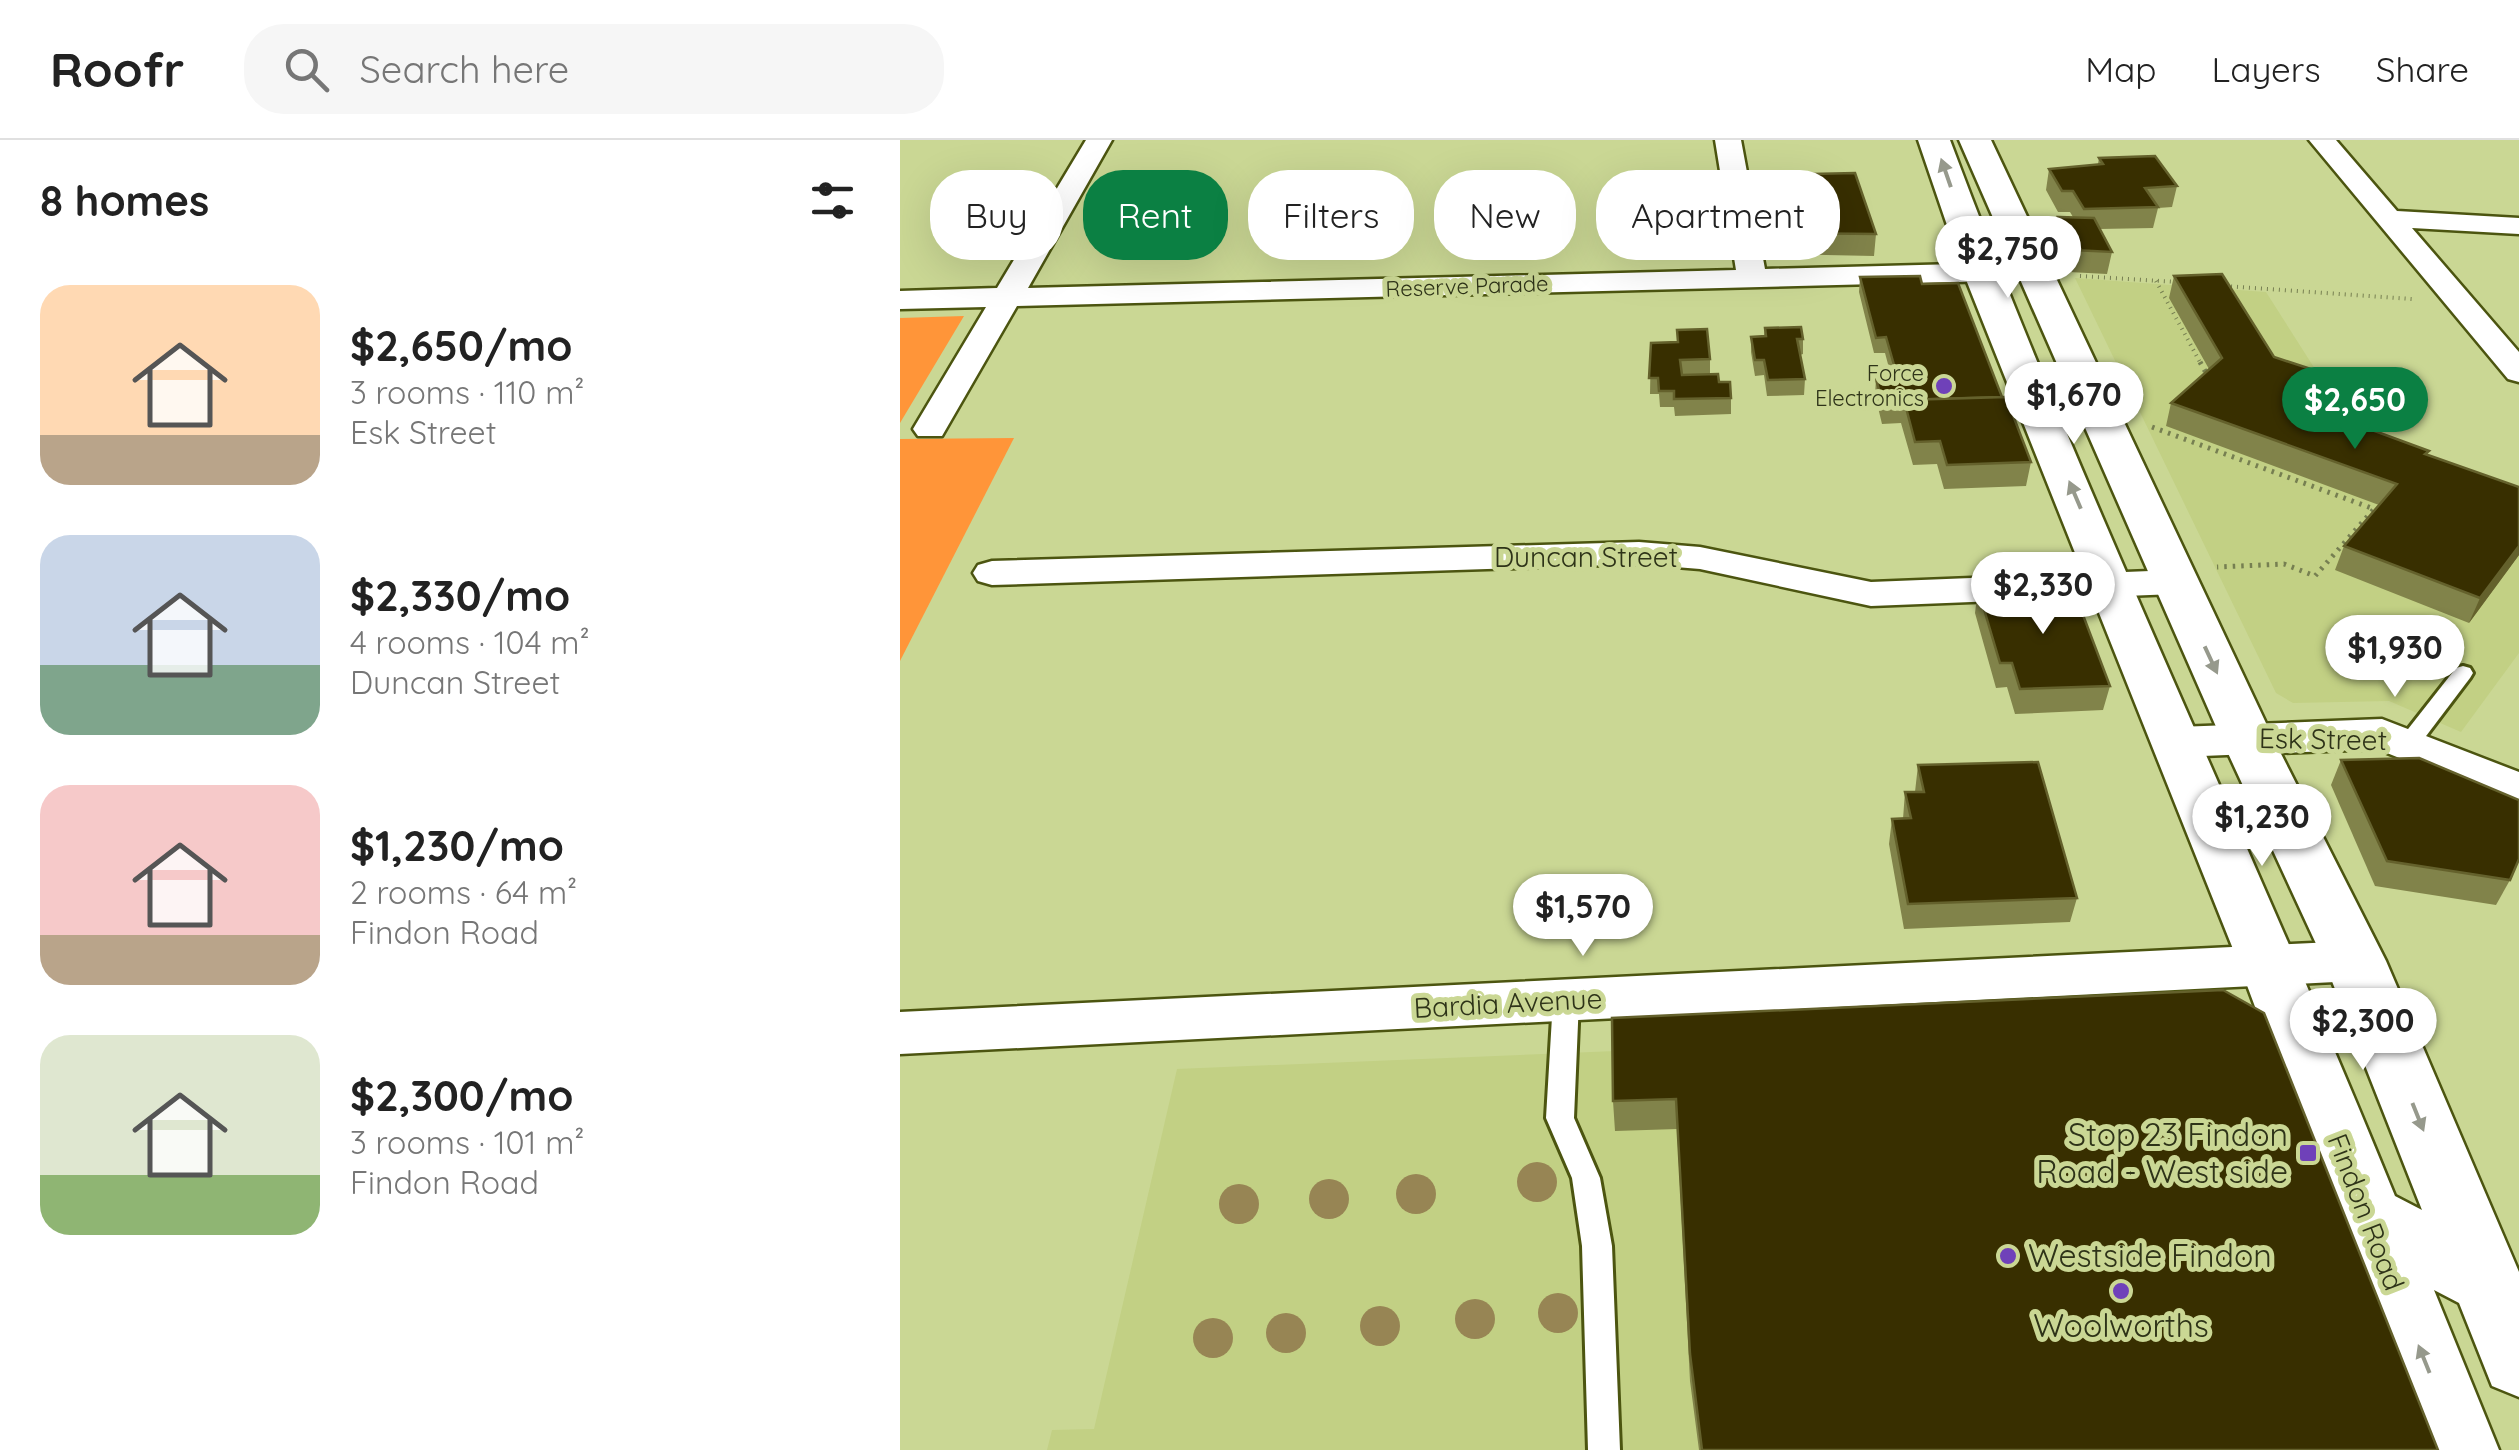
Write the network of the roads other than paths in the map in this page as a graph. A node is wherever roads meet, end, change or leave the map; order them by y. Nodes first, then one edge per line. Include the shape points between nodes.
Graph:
1 (1099, 140) edge
2 (1728, 140) edge
3 (1934, 140) edge
4 (1976, 140) edge
5 (2322, 140) edge
6 (1985, 217) junction
7 (2392, 218) junction
8 (2519, 226) edge
9 (2033, 271) junction
10 (1981, 272) junction
11 (1752, 278) junction
12 (1007, 298) junction
13 (900, 300) edge
14 (2519, 372) edge
15 (930, 429) dead end
16 (992, 573) dead end
17 (2188, 575) junction
18 (2114, 584) junction
19 (2463, 673) dead end
20 (2246, 738) junction
21 (2178, 742) junction
22 (2409, 743) junction
23 (2519, 790) edge
24 (2355, 961) junction
25 (2270, 964) junction
26 (1566, 1000) junction
27 (900, 1033) edge
28 (2368, 1217) junction
29 (2482, 1278) junction
30 (2519, 1360) edge
31 (1604, 1450) edge
32 (2460, 1450) edge

1 - 12 street
2 - 11 street
6 -> 3 main road, Findon Road
4 - 6 main road, Findon Road
5 - 7 street
6 - 9 main road, Findon Road
6 - 10 main road, Findon Road
7 - 8 street
7 - 14 street
9 - 10 street, Reserve Parade
9 - 17 main road, Findon Road
10 - 11 street, Reserve Parade
18 -> 10 main road, Findon Road
11 - 12 street, Reserve Parade
12 - 13 street, Reserve Parade
12 - 15 street
16 - 18 street, Duncan Street via 1639,552 1871,594
17 - 18 street, Duncan Street
17 -> 20 main road, Findon Road
18 - 21 main road, Findon Road
19 - 22 lane
20 - 21 street, Esk Street
20 - 22 street, Esk Street via 2382,734
20 - 24 main road, Findon Road
21 - 25 main road, Findon Road
22 - 23 street, Esk Street
24 - 25 street, Bardia Avenue
24 -> 29 main road, Findon Road
25 - 26 street, Bardia Avenue
25 - 28 main road, Findon Road
26 - 27 street, Bardia Avenue
26 - 31 lane via 1560,1118 1586,1178 1597,1246
28 - 29 main road
32 -> 28 main road, Findon Road
29 - 30 main road, Findon Road

